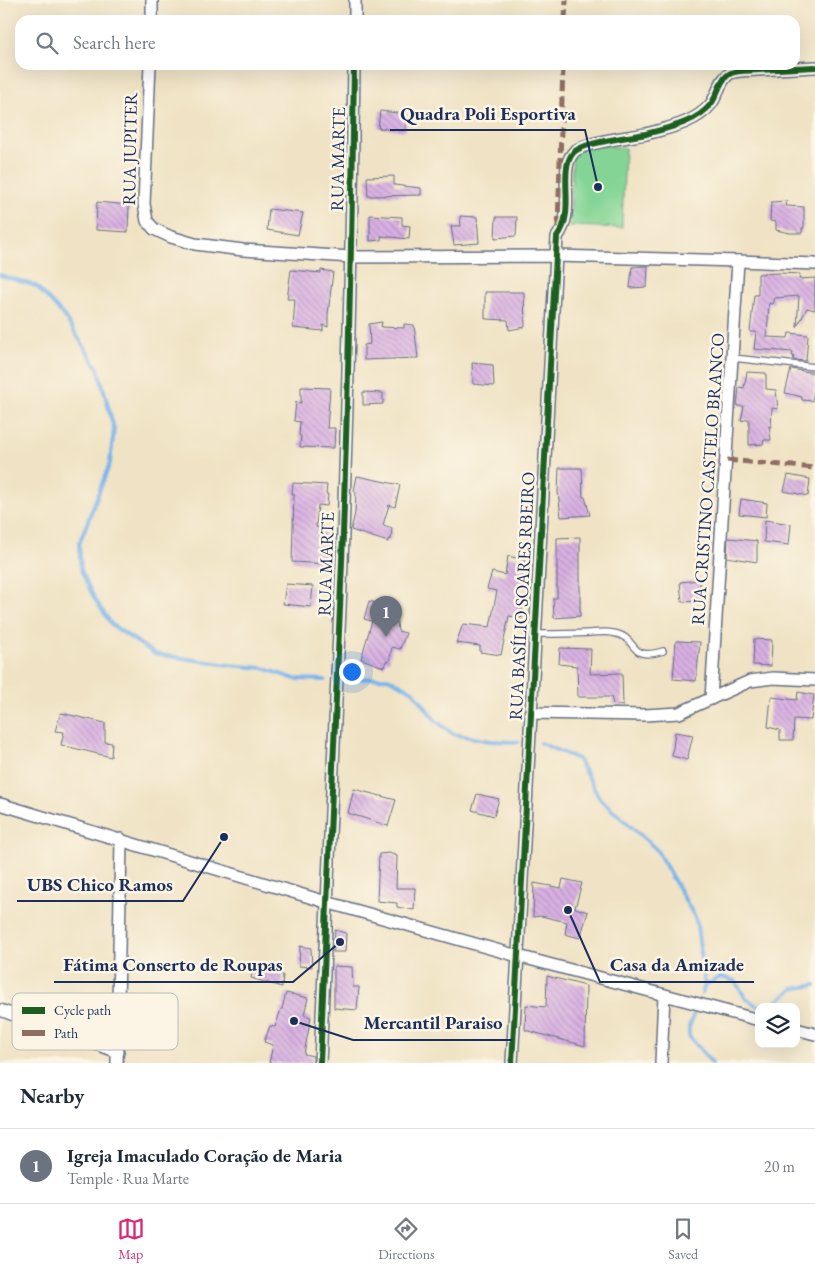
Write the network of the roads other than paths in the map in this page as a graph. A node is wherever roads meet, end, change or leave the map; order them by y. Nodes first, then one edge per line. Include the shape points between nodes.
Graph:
1 (152, 0) edge
2 (356, 0) edge
3 (152, 15) edge
4 (355, 15) edge
5 (815, 67) edge
6 (800, 68) edge
7 (150, 70) edge
8 (354, 70) edge
9 (766, 70) edge
10 (556, 256) junction
11 (351, 257) junction
12 (738, 261) junction
13 (815, 264) edge
14 (733, 358) junction
15 (815, 366) edge
16 (535, 634) junction
17 (663, 651) dead end
18 (815, 680) edge
19 (711, 699) junction
20 (530, 712) junction
21 (0, 804) edge
22 (121, 840) junction
23 (326, 902) junction
24 (518, 956) junction
25 (119, 993) edge
26 (664, 995) junction
27 (0, 1010) edge
28 (12, 1015) edge
29 (755, 1019) edge
30 (800, 1030) edge
31 (815, 1034) edge
32 (98, 1050) edge
33 (118, 1058) edge
34 (320, 1063) edge
35 (512, 1063) edge
36 (661, 1063) edge

1 - 3 street
2 - 4 street
5 - 6 street, RUA BASÍLIO SOARES RBEIRO
7 - 11 street, RUA JUPITER via 144,204 147,221 154,229 187,242 243,250
8 - 11 street, RUA MARTE
9 - 10 street, RUA BASÍLIO SOARES RBEIRO via 733,72 722,81 710,105 679,125 576,149 569,160 566,222 557,237
10 - 11 street, RUA JUPITER
10 - 12 street, RUA JUPITER
10 - 16 street, RUA BASÍLIO SOARES RBEIRO
11 - 23 street, RUA MARTE via 342,563
12 - 13 street, RUA JUPITER
12 - 14 street, RUA CRISTINO CASTELO BRANCO
14 - 15 lane
14 - 19 street, RUA CRISTINO CASTELO BRANCO
16 - 17 lane via 613,632 626,638 637,652 651,655
16 - 20 street, RUA BASÍLIO SOARES RBEIRO
18 - 19 street via 773,678 750,681
19 - 20 street via 679,713
20 - 24 street, RUA BASÍLIO SOARES RBEIRO
21 - 22 street
22 - 23 street
22 - 25 street
23 - 24 street
23 - 34 street, RUA MARTE
24 - 26 street
24 - 35 street, RUA BASÍLIO SOARES RBEIRO
26 - 29 street
26 - 36 street
27 - 28 street
30 - 31 street
32 - 33 street

